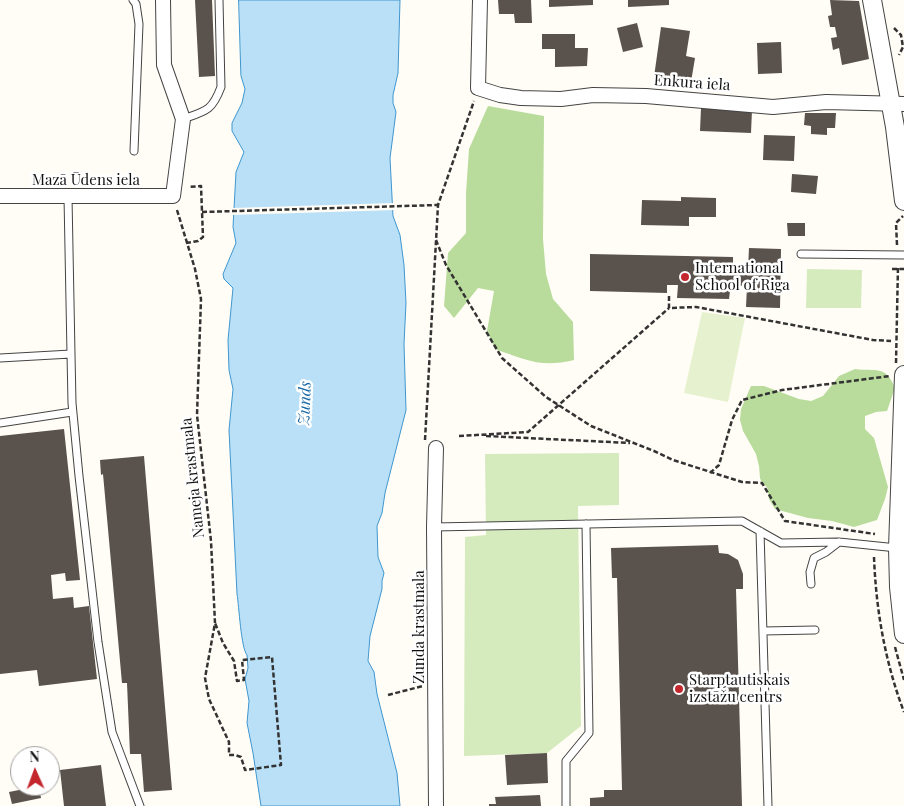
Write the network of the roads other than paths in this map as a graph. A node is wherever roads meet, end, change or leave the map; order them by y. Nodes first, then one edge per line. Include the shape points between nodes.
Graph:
1 (132, 0) edge
2 (163, 0) edge
3 (219, 0) edge
4 (480, 0) edge
5 (872, 0) edge
6 (897, 104) edge
7 (183, 119) junction
8 (134, 151) dead end
9 (0, 196) edge
10 (68, 197) junction
11 (904, 201) edge
12 (800, 254) dead end
13 (904, 255) edge
14 (71, 354) junction
15 (0, 358) edge
16 (900, 375) edge
17 (903, 408) edge
18 (72, 412) junction
19 (0, 423) edge
20 (436, 448) dead end
21 (586, 524) junction
22 (434, 527) junction
23 (760, 531) junction
24 (840, 542) junction
25 (901, 548) edge
26 (811, 584) dead end
27 (815, 630) dead end
28 (763, 631) junction
29 (904, 634) edge
30 (140, 806) edge
31 (436, 806) edge
32 (566, 806) edge
33 (768, 806) edge

1 - 8 lane via 136,4 140,24
2 - 7 street via 164,65
3 - 7 lane via 220,86 216,100 206,112
4 - 6 street, Enkura iela via 478,88 500,95 561,99 646,96 773,107 826,102
5 - 6 street
6 - 11 street via 895,127
7 - 10 street, Mazā Ūdens iela via 173,196
9 - 10 street, Mazā Ūdens iela
10 - 14 lane
12 - 13 lane
14 - 15 lane
14 - 18 lane
16 - 17 street
17 - 25 street
18 - 19 lane
18 - 30 lane via 98,642 112,732
20 - 22 street, Zunda krastmala
21 - 22 lane
21 - 23 lane via 742,521
21 - 32 lane via 589,733 566,761
22 - 31 street, Zunda krastmala
23 - 24 lane via 781,543
23 - 28 lane
24 - 25 lane
24 - 26 lane via 814,558
25 - 29 street via 899,587
27 - 28 lane
28 - 33 lane

